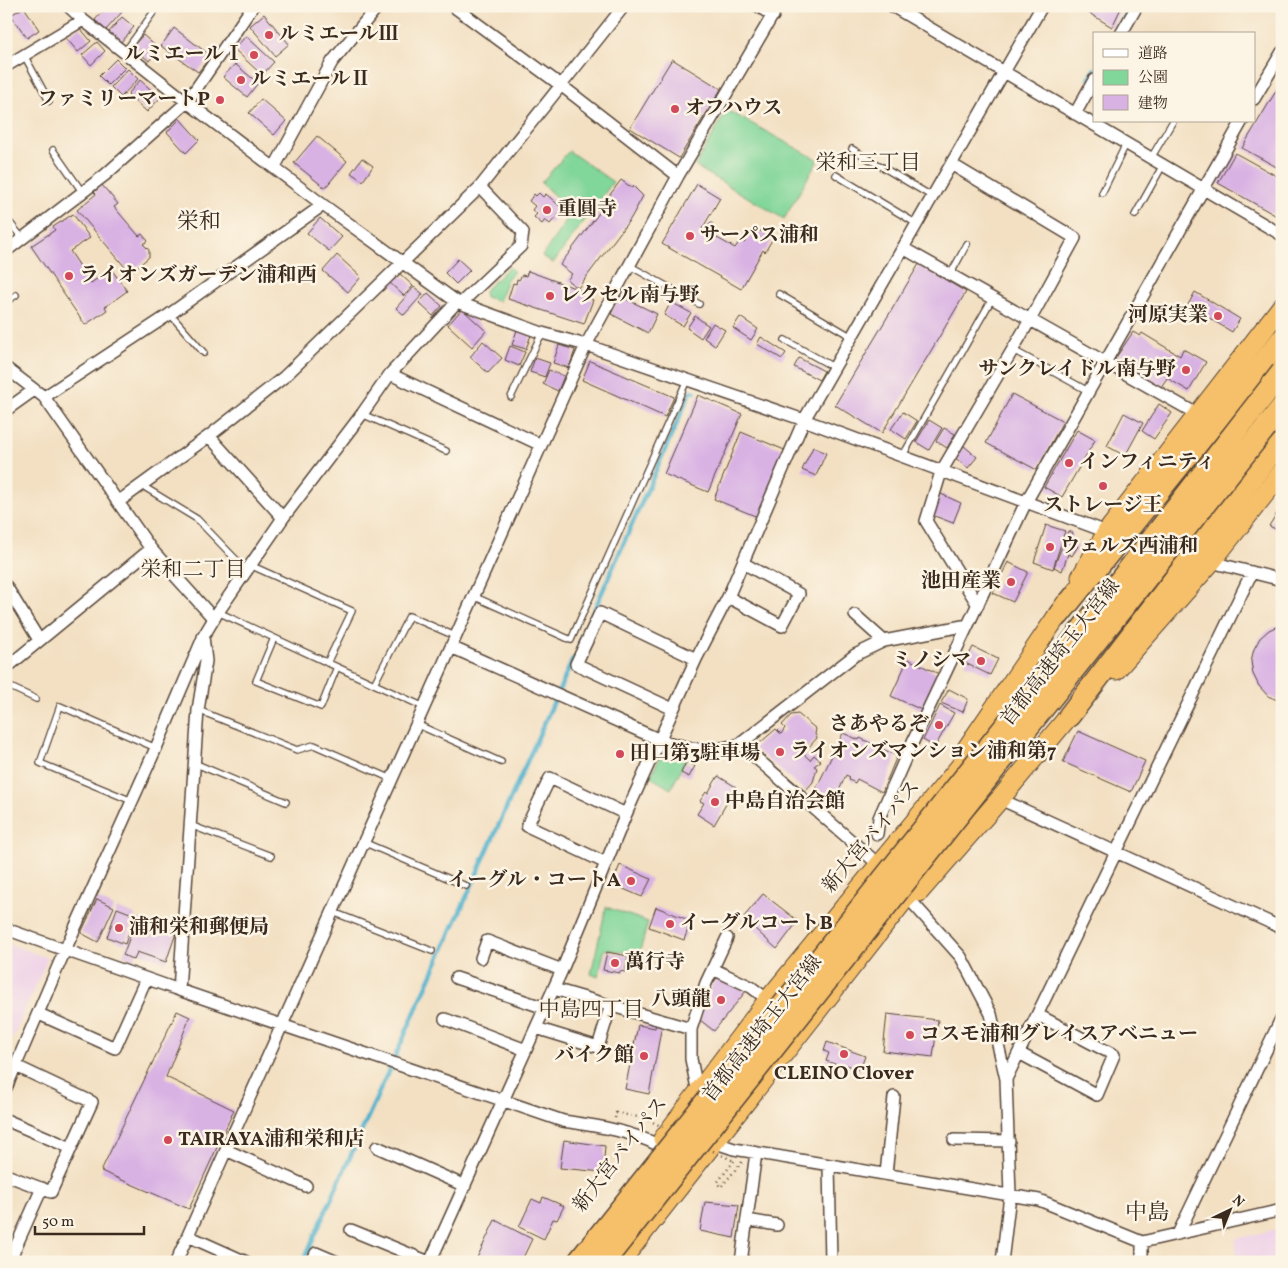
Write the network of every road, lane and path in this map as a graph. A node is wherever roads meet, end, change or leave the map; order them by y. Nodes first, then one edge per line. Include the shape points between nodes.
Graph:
1 (68, 6) edge
2 (158, 6) edge
3 (253, 6) edge
4 (378, 6) edge
5 (453, 6) edge
6 (624, 6) edge
7 (758, 6) edge
8 (892, 6) edge
9 (1042, 6) edge
10 (1137, 6) edge
11 (775, 11) edge
12 (83, 20) junction
13 (1122, 32) edge
14 (1282, 52) edge
15 (124, 53) junction
16 (24, 55) junction
17 (6, 66) edge
18 (1004, 72) junction
19 (1093, 82) edge
20 (562, 86) junction
21 (1256, 97) edge
22 (49, 101) dead end
23 (187, 102) junction
24 (1075, 114) junction
25 (1172, 122) edge
26 (1241, 122) edge
27 (1126, 144) junction
28 (852, 149) dead end
29 (53, 150) dead end
30 (1151, 158) junction
31 (951, 164) junction
32 (1162, 165) junction
33 (274, 168) junction
34 (836, 175) dead end
35 (678, 176) junction
36 (480, 187) junction
37 (1203, 189) junction
38 (83, 193) junction
39 (1102, 193) dead end
40 (933, 197) junction
41 (323, 205) junction
42 (1135, 215) dead end
43 (6, 218) edge
44 (917, 224) junction
45 (1282, 235) edge
46 (23, 239) junction
47 (967, 244) dead end
48 (903, 248) junction
49 (6, 251) edge
50 (402, 263) junction
51 (630, 266) junction
52 (950, 275) junction
53 (779, 294) dead end
54 (16, 296) dead end
55 (992, 299) junction
56 (6, 302) edge
57 (459, 302) junction
58 (699, 304) dead end
59 (1282, 306) edge
60 (170, 314) junction
61 (1030, 320) junction
62 (542, 332) junction
63 (852, 337) junction
64 (1282, 339) edge
65 (785, 340) dead end
66 (586, 345) junction
67 (1013, 350) junction
68 (204, 353) dead end
69 (1105, 362) junction
70 (6, 368) edge
71 (835, 368) junction
72 (1282, 372) edge
73 (390, 374) junction
74 (687, 380) junction
75 (1282, 380) edge
76 (1088, 392) junction
77 (39, 393) junction
78 (511, 397) dead end
79 (1282, 403) edge
80 (1282, 407) edge
81 (6, 410) edge
82 (362, 414) junction
83 (1197, 414) junction
84 (804, 420) junction
85 (208, 436) junction
86 (1282, 439) edge
87 (541, 445) junction
88 (446, 452) dead end
89 (902, 457) junction
90 (941, 472) junction
91 (1282, 472) edge
92 (141, 485) junction
93 (118, 502) junction
94 (1026, 502) junction
95 (283, 518) junction
96 (1107, 532) junction
97 (151, 549) junction
98 (1211, 562) junction
99 (743, 563) junction
100 (249, 568) junction
101 (1252, 572) junction
102 (1282, 580) edge
103 (6, 586) edge
104 (473, 596) junction
105 (728, 597) junction
106 (978, 605) junction
107 (855, 615) dead end
108 (1059, 615) junction
109 (216, 616) junction
110 (968, 625) junction
111 (455, 636) junction
112 (203, 637) junction
113 (274, 638) junction
114 (39, 640) junction
115 (884, 641) junction
116 (451, 647) junction
117 (696, 659) junction
118 (327, 662) junction
119 (337, 667) junction
120 (6, 668) edge
121 (374, 684) junction
122 (6, 685) edge
123 (36, 699) dead end
124 (424, 707) junction
125 (198, 710) junction
126 (673, 710) junction
127 (1069, 716) junction
128 (416, 724) junction
129 (660, 740) junction
130 (740, 744) junction
131 (156, 748) junction
132 (501, 762) dead end
133 (194, 763) junction
134 (392, 779) junction
135 (1000, 799) junction
136 (132, 801) junction
137 (286, 802) dead end
138 (926, 806) junction
139 (626, 814) junction
140 (190, 825) junction
141 (877, 834) dead end
142 (364, 842) junction
143 (1116, 853) junction
144 (271, 856) dead end
145 (606, 863) junction
146 (878, 864) junction
147 (466, 886) dead end
148 (911, 901) junction
149 (332, 912) junction
150 (886, 925) junction
151 (1282, 928) edge
152 (6, 929) edge
153 (727, 938) dead end
154 (65, 950) junction
155 (432, 951) dead end
156 (481, 958) dead end
157 (713, 969) junction
158 (562, 970) junction
159 (456, 978) dead end
160 (146, 979) junction
161 (554, 989) junction
162 (179, 990) junction
163 (768, 1000) junction
164 (610, 1005) junction
165 (545, 1008) junction
166 (38, 1014) junction
167 (1038, 1015) junction
168 (1282, 1018) edge
169 (445, 1019) dead end
170 (282, 1025) junction
171 (536, 1028) junction
172 (691, 1029) junction
173 (526, 1050) junction
174 (1019, 1053) junction
175 (16, 1066) junction
176 (1006, 1079) junction
177 (6, 1088) edge
178 (698, 1093) junction
179 (894, 1097) dead end
180 (503, 1101) junction
181 (644, 1118) dead end
182 (6, 1120) edge
183 (624, 1120) dead end
184 (954, 1140) dead end
185 (1009, 1141) junction
186 (714, 1142) junction
187 (658, 1145) junction
188 (377, 1147) dead end
189 (71, 1148) junction
190 (226, 1150) junction
191 (756, 1152) junction
192 (734, 1162) dead end
193 (829, 1165) junction
194 (739, 1166) dead end
195 (886, 1174) junction
196 (6, 1175) edge
197 (306, 1186) dead end
198 (465, 1186) junction
199 (42, 1188) junction
200 (1010, 1195) junction
201 (1282, 1210) edge
202 (747, 1220) junction
203 (777, 1225) dead end
204 (350, 1230) dead end
205 (1178, 1234) junction
206 (188, 1236) junction
207 (1142, 1242) junction
208 (9, 1262) edge
209 (176, 1262) edge
210 (246, 1262) edge
211 (312, 1262) edge
212 (337, 1262) edge
213 (430, 1262) edge
214 (566, 1262) edge
215 (578, 1262) edge
216 (604, 1262) edge
217 (620, 1262) edge
218 (741, 1262) edge
219 (831, 1262) edge
220 (1002, 1262) edge
221 (1142, 1262) edge

1 - 12 street
2 - 15 lane
3 - 23 street
4 - 33 street via 332,62
5 - 20 street
6 - 20 street
7 - 11 street
8 - 18 street
9 - 18 street
10 - 13 street
11 - 35 street
12 - 15 street
12 - 16 street
14 - 21 street
15 - 23 street
16 - 17 street
16 - 22 lane
18 - 24 street
18 - 31 street
19 - 24 street
20 - 35 street
20 - 36 street
23 - 33 street
23 - 38 street
24 - 27 street
25 - 30 lane
26 - 37 street
27 - 30 street
27 - 39 lane
28 - 40 lane
29 - 38 lane
30 - 32 street
31 - 40 street
31 - 61 street via 1075,238
32 - 37 street
32 - 42 lane
33 - 41 street
34 - 44 lane
35 - 51 street
36 - 50 street
36 - 57 street via 523,232 521,246
37 - 45 street
37 - 69 street
38 - 46 street
40 - 44 street
41 - 50 street
41 - 60 street
43 - 46 lane
44 - 48 street
46 - 49 street
47 - 52 lane
48 - 52 street
48 - 63 street
50 - 57 street
50 - 85 street via 284,377
51 - 58 lane
51 - 66 street
52 - 55 street
53 - 63 lane
54 - 56 lane
55 - 61 street
55 - 89 lane
57 - 62 street
57 - 73 street
59 - 83 highway
60 - 68 lane
60 - 77 street
61 - 67 street
61 - 69 street
62 - 66 street
62 - 78 lane
63 - 71 street
64 - 108 highway
65 - 71 lane
66 - 74 street
66 - 87 street
67 - 76 lane
67 - 90 street
69 - 76 street
69 - 83 street
70 - 77 street
71 - 84 street
72 - 215 highway, 首都高速埼玉大宮線, bridge via 1061,656
73 - 82 street
73 - 87 street
74 - 84 street
74 - 104 lane via 571,640
75 - 138 highway, 新大宮バイパス
76 - 94 street
77 - 81 street
77 - 93 street
79 - 150 highway
80 - 216 highway, 首都高速埼玉大宮線, bridge
82 - 88 lane
82 - 95 street
83 - 96 highway
84 - 89 street
84 - 99 street
85 - 92 street
85 - 95 street
86 - 127 highway
87 - 104 street
89 - 90 street
90 - 94 street
90 - 106 street via 926,521
91 - 98 highway
92 - 93 street
92 - 100 lane via 197,519
93 - 97 street
94 - 96 street
94 - 106 street
95 - 100 street
96 - 108 highway
97 - 109 street
97 - 114 street
98 - 101 street
98 - 127 highway via 1116,670
99 - 105 street
99 - 105 street via 800,594 782,626
100 - 109 street
100 - 118 lane via 352,611
101 - 102 street
101 - 143 street
103 - 114 street
104 - 111 street
105 - 117 street
106 - 110 street
107 - 115 street
108 - 138 highway
109 - 112 street
109 - 113 lane
110 - 115 street
110 - 141 street via 879,818
111 - 116 street
111 - 121 lane via 409,616
112 - 125 street via 206,661
112 - 131 street
113 - 118 lane
113 - 119 lane via 256,681 321,707
114 - 120 street
115 - 130 street via 855,655
116 - 124 street
116 - 129 street
117 - 126 street
117 - 126 street via 600,612 576,664
118 - 119 lane
119 - 121 lane
121 - 124 lane
122 - 123 lane
124 - 128 street
125 - 133 street
125 - 134 lane via 297,750 314,745
126 - 129 street
127 - 135 highway
128 - 132 lane
128 - 134 street
129 - 130 street via 694,750 724,750
129 - 139 street
130 - 146 street
131 - 136 street
131 - 136 lane via 60,706 40,763
133 - 137 lane
133 - 140 street
134 - 142 street
135 - 143 street
135 - 148 highway
136 - 154 street
138 - 146 highway, 新大宮バイパス
139 - 145 street
139 - 145 street via 550,778 527,826
140 - 144 lane
140 - 162 street
142 - 147 lane
142 - 149 street
143 - 151 street
143 - 167 street
145 - 158 street
146 - 163 highway, 新大宮バイパス
148 - 150 highway
148 - 176 street via 961,957 991,1014
149 - 155 lane
149 - 170 street
150 - 186 highway
152 - 154 street
153 - 157 street
154 - 160 street
154 - 166 street
156 - 158 street via 487,941
157 - 163 street via 751,987
157 - 172 street
158 - 161 street
159 - 165 street
160 - 162 street
160 - 166 street via 115,1048
161 - 164 street
161 - 165 street
162 - 170 street
163 - 178 highway, 新大宮バイパス
164 - 171 street via 598,1047
164 - 172 street
165 - 171 street
166 - 175 street
167 - 174 street
167 - 174 street via 1114,1055 1097,1095
168 - 205 street
169 - 173 street
170 - 180 street
170 - 190 street
171 - 173 street
172 - 178 street via 690,1058
173 - 180 street
174 - 176 street
175 - 177 street
175 - 189 street via 92,1102
176 - 185 street
178 - 187 highway, 新大宮バイパス
179 - 195 street
180 - 187 street via 563,1121 619,1130
180 - 198 street
181 - 183 path via 616,1113 615,1118
182 - 189 street
184 - 185 street
185 - 200 street
186 - 191 street
186 - 217 highway
187 - 214 highway, 新大宮バイパス
188 - 198 street
189 - 199 street via 51,1192
190 - 197 street
190 - 206 street
191 - 193 street
191 - 202 street
192 - 194 path via 717,1183 721,1187
193 - 195 street
193 - 219 street
195 - 200 street
196 - 199 street
198 - 213 street
199 - 208 street
200 - 207 street via 1039,1200
200 - 220 street
201 - 205 street
202 - 203 street
202 - 218 street
204 - 213 street
205 - 207 street
206 - 209 street
206 - 210 street
207 - 221 street
211 - 212 street via 316,1253

